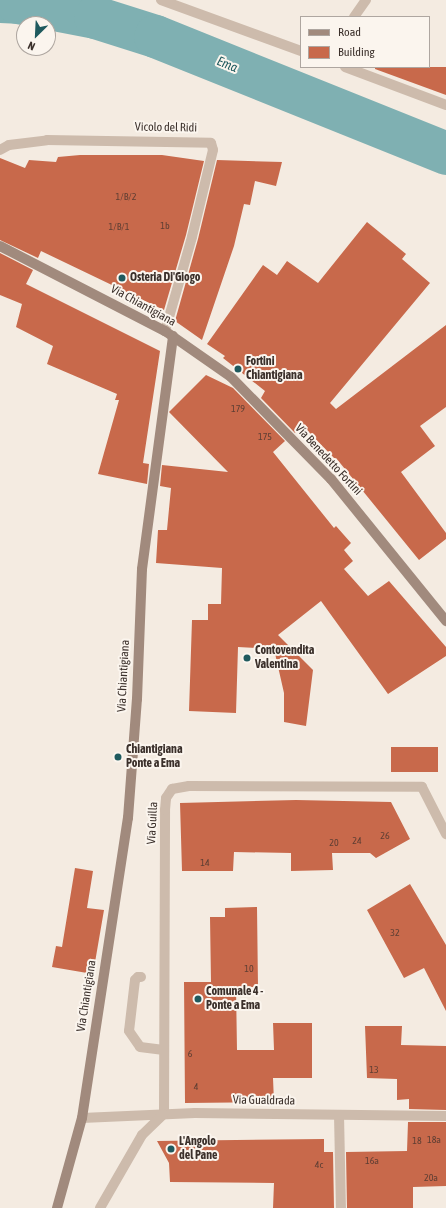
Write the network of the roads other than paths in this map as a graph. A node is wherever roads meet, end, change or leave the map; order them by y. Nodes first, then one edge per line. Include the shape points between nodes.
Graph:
1 (161, 0) edge
2 (366, 0) edge
3 (355, 16) edge
4 (300, 51) edge
5 (348, 68) edge
6 (446, 105) edge
7 (0, 150) edge
8 (0, 246) edge
9 (169, 333) junction
10 (446, 621) edge
11 (446, 834) edge
12 (141, 977) dead end
13 (164, 1050) junction
14 (164, 1114) junction
15 (338, 1115) junction
16 (446, 1116) edge
17 (82, 1118) junction
18 (57, 1208) edge
19 (100, 1208) edge
20 (341, 1208) edge

1 - 4 street
2 - 3 street
5 - 6 street
7 - 9 street, Vicolo del Ridi via 9,145 46,140 212,143 213,150
8 - 9 street, Via Chiantigiana
9 - 10 street, Via Benedetto Fortini via 231,377 331,479
9 - 17 street, Via Chiantigiana via 142,569 128,818
11 - 13 street, Via Guilla via 422,787 189,786 172,789 166,798 165,810
12 - 13 street via 135,980 129,1031 140,1047
13 - 14 street, Via Guilla
14 - 15 street, Via Gualdrada
14 - 17 street, Via Gualdrada
14 - 19 street via 142,1135
15 - 16 street, Via Gualdrada
15 - 20 street
17 - 18 street, Via Chiantigiana

